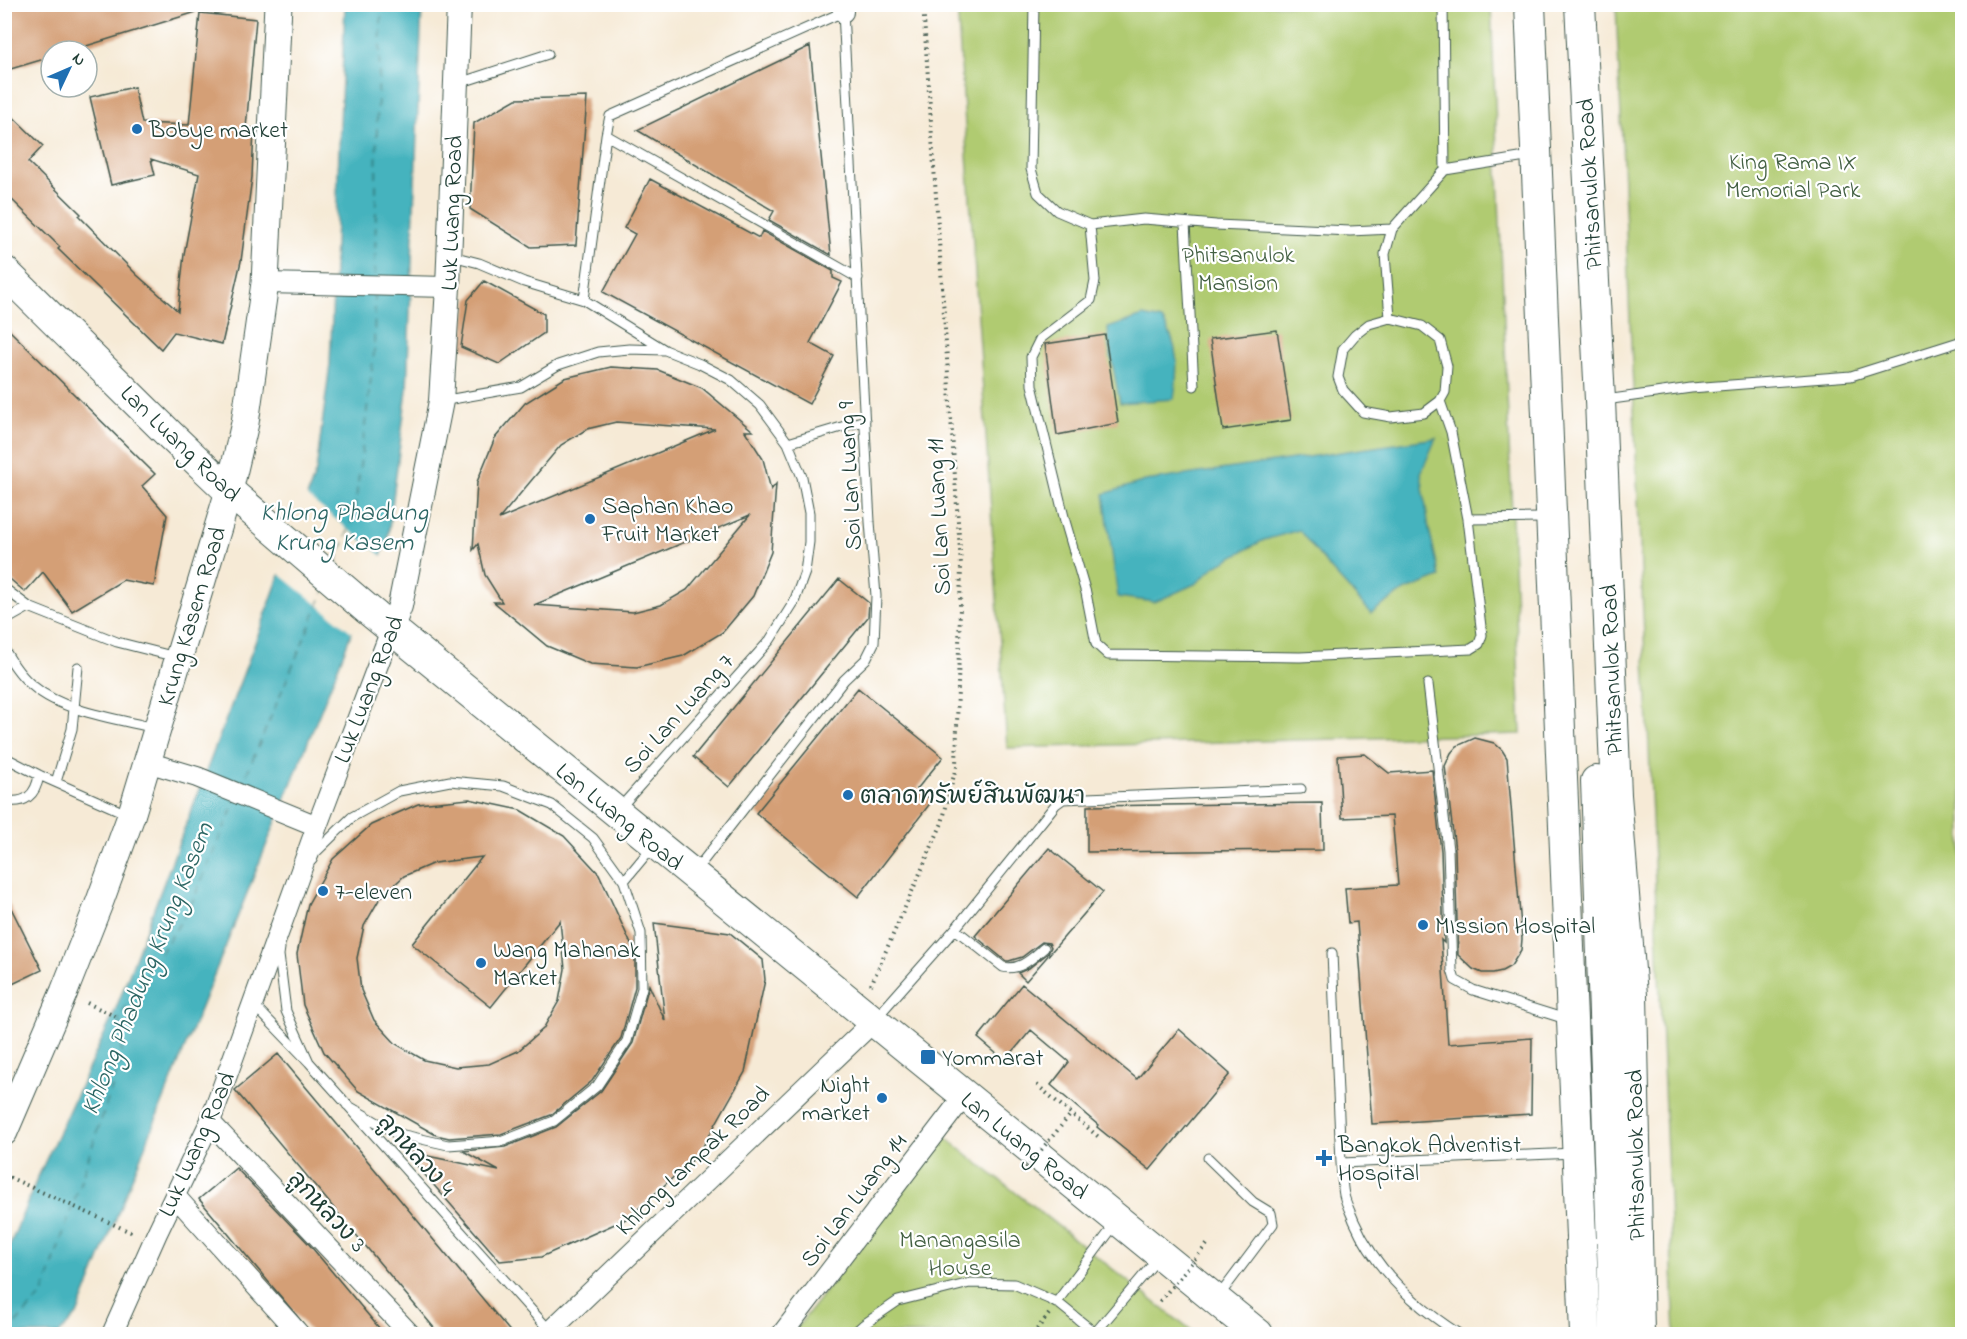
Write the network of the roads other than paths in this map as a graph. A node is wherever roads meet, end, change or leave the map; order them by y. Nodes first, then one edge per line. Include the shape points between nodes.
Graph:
1 (278, 4) edge
2 (459, 4) edge
3 (1034, 4) edge
4 (1443, 4) edge
5 (1530, 4) edge
6 (1580, 4) edge
7 (843, 8) edge
8 (548, 54) dead end
9 (456, 83) junction
10 (606, 135) junction
11 (1537, 155) junction
12 (1446, 170) junction
13 (1185, 223) junction
14 (1090, 225) junction
15 (1392, 229) junction
16 (449, 255) junction
17 (4, 271) edge
18 (858, 278) junction
19 (265, 283) junction
20 (448, 287) junction
21 (584, 300) junction
22 (1390, 318) junction
23 (1962, 341) edge
24 (665, 350) junction
25 (1194, 386) dead end
26 (1600, 400) junction
27 (441, 401) junction
28 (1440, 401) junction
29 (865, 420) junction
30 (788, 443) junction
31 (229, 491) junction
32 (1604, 510) junction
33 (1552, 518) junction
34 (1468, 519) junction
35 (4, 588) edge
36 (29, 607) junction
37 (4, 621) edge
38 (391, 630) junction
39 (4, 649) edge
40 (178, 658) junction
41 (78, 667) dead end
42 (1428, 684) dead end
43 (74, 707) junction
44 (157, 729) junction
45 (4, 757) edge
46 (147, 762) junction
47 (39, 775) junction
48 (56, 782) junction
49 (1301, 789) dead end
50 (4, 800) edge
51 (616, 813) junction
52 (131, 816) junction
53 (317, 826) junction
54 (654, 844) junction
55 (692, 875) junction
56 (624, 881) junction
57 (290, 900) junction
58 (955, 929) junction
59 (1044, 948) dead end
60 (1332, 953) dead end
61 (253, 1004) junction
62 (866, 1016) junction
63 (1571, 1020) junction
64 (309, 1062) junction
65 (964, 1096) junction
66 (347, 1105) junction
67 (210, 1122) junction
68 (6, 1123) edge
69 (1577, 1153) junction
70 (1208, 1158) dead end
71 (1341, 1163) junction
72 (175, 1196) junction
73 (1118, 1221) junction
74 (1160, 1255) junction
75 (1216, 1300) junction
76 (1057, 1303) junction
77 (548, 1333) edge
78 (1094, 1334) edge
79 (111, 1335) edge
80 (299, 1335) edge
81 (410, 1335) edge
82 (782, 1335) edge
83 (853, 1335) edge
84 (1258, 1335) edge
85 (1460, 1335) edge
86 (1586, 1335) edge
87 (1615, 1335) edge
88 (1639, 1335) edge

1 - 19 main road, Krung Kasem Road
2 - 9 street, Luk Luang Road
3 - 14 lane via 1031,169 1038,193 1057,211
4 - 12 lane
5 - 11 main road, Phitsanulok Road
6 - 26 main road, Phitsanulok Road
7 - 10 lane via 610,116
7 - 18 lane, Soi Lan Luang 9
8 - 9 lane
9 - 16 street, Luk Luang Road
10 - 18 lane
10 - 21 lane
11 - 12 lane
11 - 33 main road, Phitsanulok Road
12 - 15 lane
13 - 14 lane via 1144,219
13 - 15 lane via 1350,231
13 - 25 lane
14 - 34 lane via 1095,281 1091,300 1040,339 1031,357 1032,385 1100,649 1108,655 1300,657 1471,649 1479,644 1482,634
15 - 22 lane via 1385,254
16 - 20 street, Luk Luang Road
16 - 21 lane
17 - 31 main road, Lan Luang Road
18 - 29 lane, Soi Lan Luang 9
19 - 20 street
19 - 31 main road, Krung Kasem Road via 244,423
20 - 27 street, Luk Luang Road
21 - 24 lane
22 - 28 lane via 1422,326 1440,340 1447,366 1445,392
22 - 28 lane via 1369,324 1343,349 1338,377 1343,390 1363,412 1391,417 1424,413
23 - 26 lane via 1851,376 1691,388
24 - 27 lane via 598,352 558,365 521,387
24 - 30 lane, Soi Lan Luang 7 via 731,380 760,405
26 - 32 main road, Phitsanulok Road
27 - 38 street, Luk Luang Road via 400,606
28 - 34 lane via 1451,432
29 - 30 lane
29 - 55 lane, Soi Lan Luang 9 via 876,596 874,643 866,659 844,680
30 - 51 lane, Soi Lan Luang 7 via 802,477 809,513 805,572 794,602 770,640
31 - 38 main road, Lan Luang Road
31 - 40 main road, Krung Kasem Road
32 - 87 main road via 1590,626
32 - 88 main road, Phitsanulok Road via 1616,795 1632,995
33 - 34 lane
33 - 63 main road, Phitsanulok Road
35 - 36 lane
36 - 37 lane
36 - 40 lane via 117,642
38 - 51 main road, Lan Luang Road
38 - 53 street, Luk Luang Road
39 - 43 lane via 32,686 53,700
40 - 44 main road, Krung Kasem Road
41 - 43 lane
42 - 63 lane via 1448,850 1455,980 1473,990
43 - 44 lane
43 - 48 lane via 72,729
44 - 46 main road, Krung Kasem Road
45 - 47 lane
46 - 52 main road, Krung Kasem Road
46 - 53 street via 197,777
47 - 48 lane
47 - 50 lane via 30,796 15,802
48 - 52 lane
49 - 58 lane via 1063,799
51 - 54 main road, Lan Luang Road
52 - 68 main road, Krung Kasem Road via 64,992
53 - 57 street, Luk Luang Road
54 - 55 main road, Lan Luang Road
54 - 56 lane
55 - 62 main road, Lan Luang Road
56 - 57 lane via 593,838 552,805 503,786 450,781 399,791 352,816 315,854
56 - 66 lane via 641,933 642,988 627,1041 597,1086 563,1114 503,1141 448,1145 395,1133
57 - 61 street, Luk Luang Road
57 - 64 lane via 279,955 284,999
58 - 59 lane via 1010,969 1023,965
58 - 62 lane
60 - 71 lane
61 - 64 lane, ลูกหลวง 4
61 - 67 street, Luk Luang Road
62 - 65 main road, Lan Luang Road
62 - 77 street, Khlong Lampak Road
63 - 69 main road, Phitsanulok Road
64 - 66 lane, ลูกหลวง 4
65 - 73 main road, Lan Luang Road
65 - 82 street, Soi Lan Luang 14
66 - 77 lane, ลูกหลวง 4
67 - 72 street, Luk Luang Road
67 - 81 street, ลูกหลวง 3
69 - 71 lane
69 - 86 main road, Phitsanulok Road
70 - 75 lane via 1253,1202 1271,1213 1273,1224
71 - 85 lane via 1344,1197 1364,1243 1415,1301
72 - 79 street, Luk Luang Road
72 - 80 street
73 - 74 main road, Lan Luang Road
73 - 76 lane
74 - 75 main road, Lan Luang Road
74 - 78 lane
75 - 84 main road, Lan Luang Road
76 - 78 lane
76 - 83 lane via 1014,1284 970,1283 898,1301

